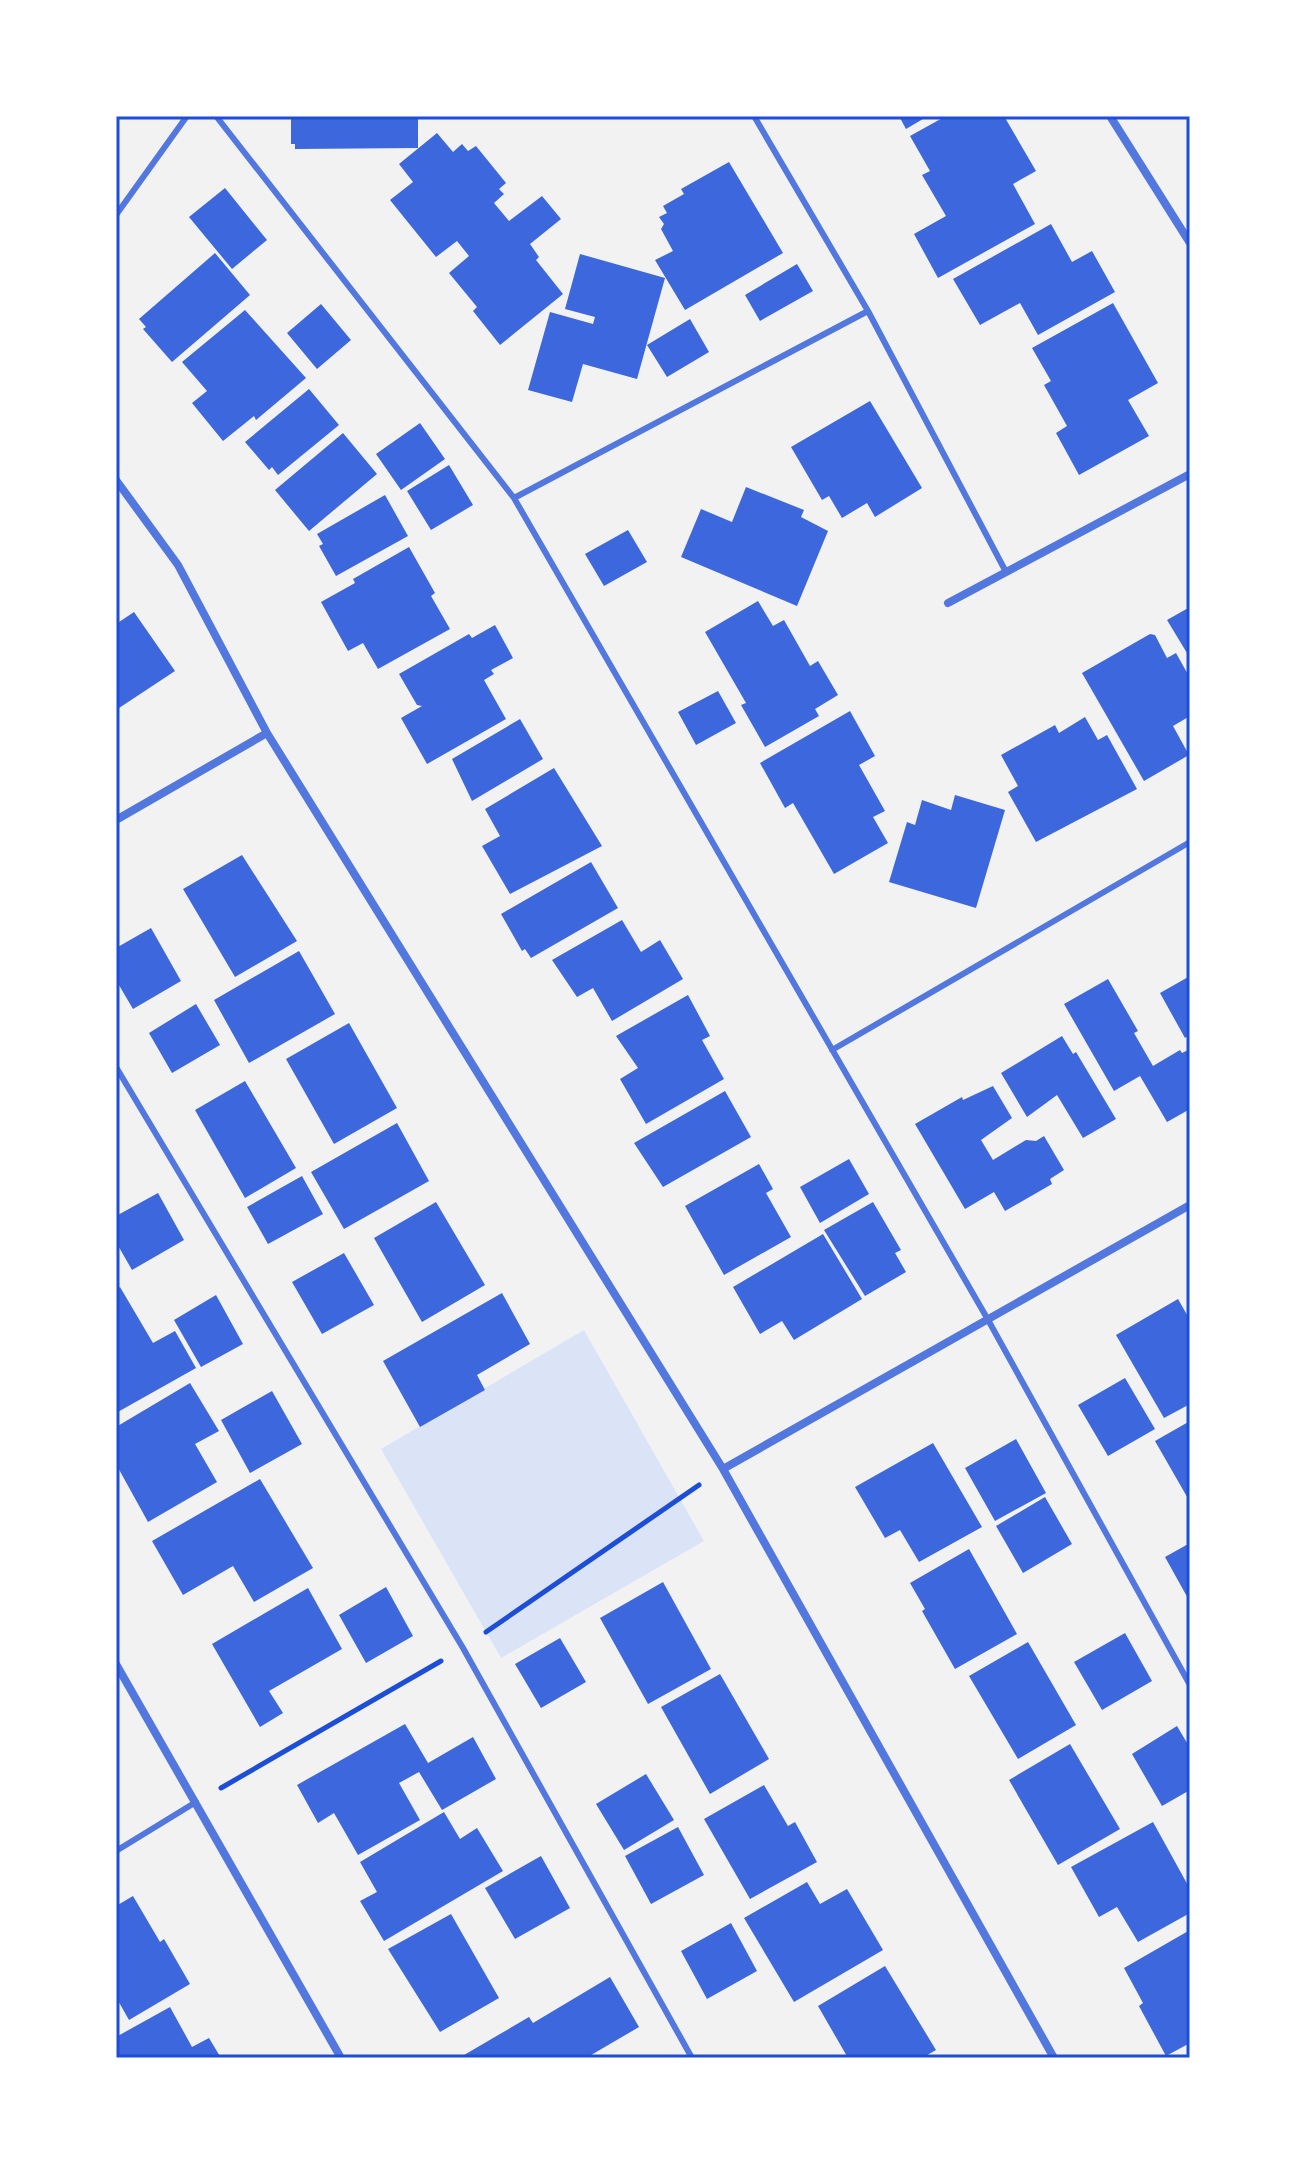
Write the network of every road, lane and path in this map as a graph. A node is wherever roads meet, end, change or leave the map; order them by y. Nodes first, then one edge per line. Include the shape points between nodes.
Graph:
1 (187, 116) edge
2 (216, 116) edge
3 (754, 116) edge
4 (1110, 116) edge
5 (116, 215) edge
6 (1190, 243) edge
7 (868, 311) junction
8 (1190, 474) edge
9 (116, 480) edge
10 (514, 498) junction
11 (1006, 572) junction
12 (948, 603) dead end
13 (267, 733) junction
14 (116, 820) edge
15 (1190, 842) edge
16 (832, 1050) junction
17 (116, 1067) edge
18 (1190, 1205) edge
19 (987, 1318) junction
20 (723, 1469) junction
21 (116, 1664) edge
22 (1190, 1685) edge
23 (196, 1802) junction
24 (116, 1851) edge
25 (341, 2058) edge
26 (692, 2058) edge
27 (1054, 2058) edge

1 - 5 lane
2 - 10 lane
3 - 7 lane
4 - 6 street
7 - 10 lane
7 - 11 lane
8 - 11 street
9 - 13 street via 178,565
10 - 16 lane
11 - 12 street
13 - 14 street
13 - 20 street
15 - 16 lane
16 - 19 lane
17 - 26 lane via 463,1648
18 - 19 street
19 - 20 street
19 - 22 lane
20 - 27 street
21 - 23 street
23 - 24 lane
23 - 25 street

